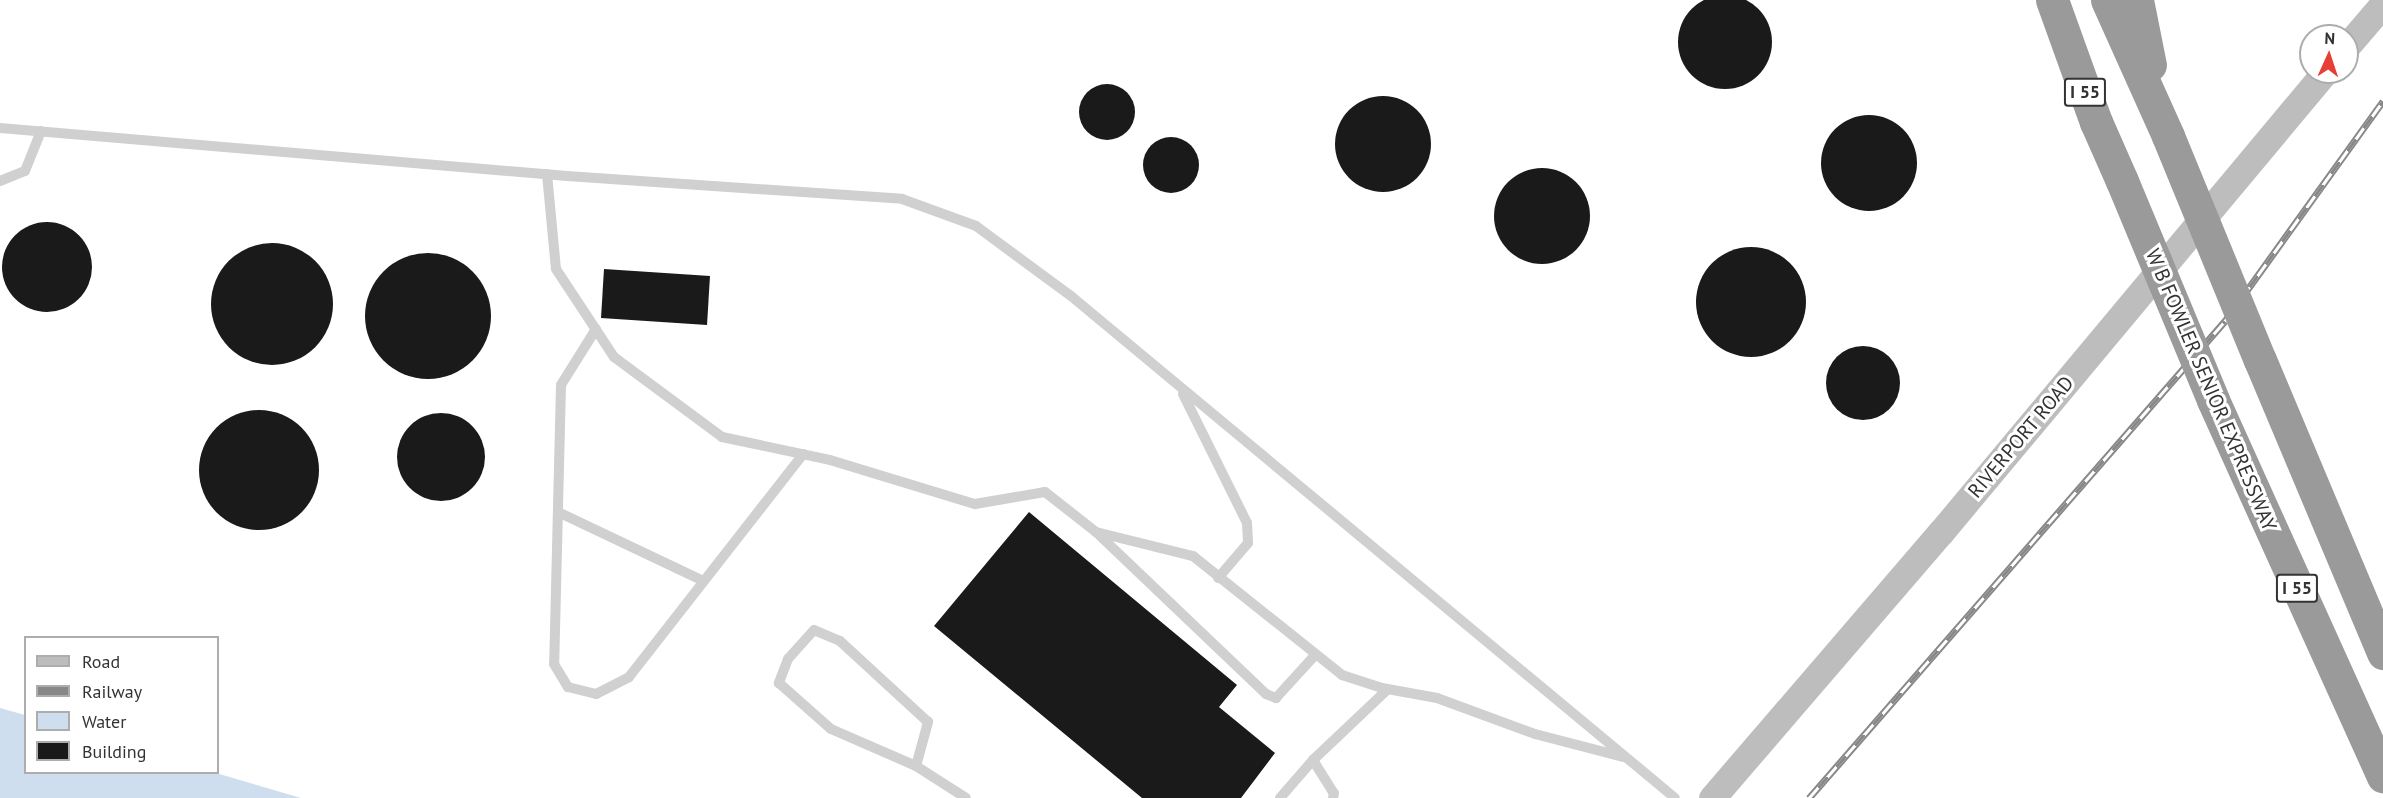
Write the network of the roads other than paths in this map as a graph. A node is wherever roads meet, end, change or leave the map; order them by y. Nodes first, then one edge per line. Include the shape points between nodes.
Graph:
1 (2035, 0) edge
2 (2052, 0) edge
3 (2107, 0) edge
4 (2137, 0) edge
5 (2383, 4) edge
6 (2359, 32) edge
7 (2315, 84) edge
8 (2096, 122) junction
9 (2164, 126) junction
10 (0, 128) edge
11 (41, 131) junction
12 (547, 174) junction
13 (0, 181) edge
14 (596, 329) junction
15 (1180, 388) junction
16 (803, 454) junction
17 (558, 512) junction
18 (1095, 532) junction
19 (1218, 578) junction
20 (703, 581) junction
21 (2383, 653) edge
22 (1316, 654) junction
23 (1389, 690) junction
24 (1627, 758) junction
25 (1313, 760) junction
26 (916, 766) junction
27 (2383, 776) edge
28 (966, 798) edge
29 (1280, 798) edge
30 (1333, 798) edge
31 (1675, 798) edge
32 (1712, 798) edge

1 - 8 highway
2 - 8 highway, W B FOWLER SENIOR EXPRESSWAY / I 55
3 - 9 highway, I 55
4 - 9 highway
5 - 6 main road
7 - 32 main road, RIVERPORT ROAD via 1941,532
8 - 27 highway, W B FOWLER SENIOR EXPRESSWAY / I 55, bridge via 2213,400
9 - 21 highway, I 55, bridge
10 - 11 lane
11 - 12 lane
11 - 13 lane via 25,171
12 - 14 lane via 556,269
12 - 15 lane via 902,200 976,226 1071,296
14 - 16 lane via 614,357 722,437
14 - 17 lane via 561,385
15 - 19 lane via 1247,523 1248,543
15 - 24 lane
16 - 18 lane via 975,504 1045,492
16 - 20 lane
17 - 20 lane
17 - 20 lane via 554,664 568,687 596,694 629,677
18 - 19 lane via 1193,556
18 - 22 lane via 1266,694 1276,698
19 - 22 lane
22 - 23 lane via 1342,675
23 - 24 lane via 1437,698 1535,734
23 - 25 lane
24 - 31 lane
25 - 29 lane
25 - 30 lane via 1335,793
26 - 26 lane via 831,729 779,683 788,659 814,630 840,641 928,722
26 - 28 lane

